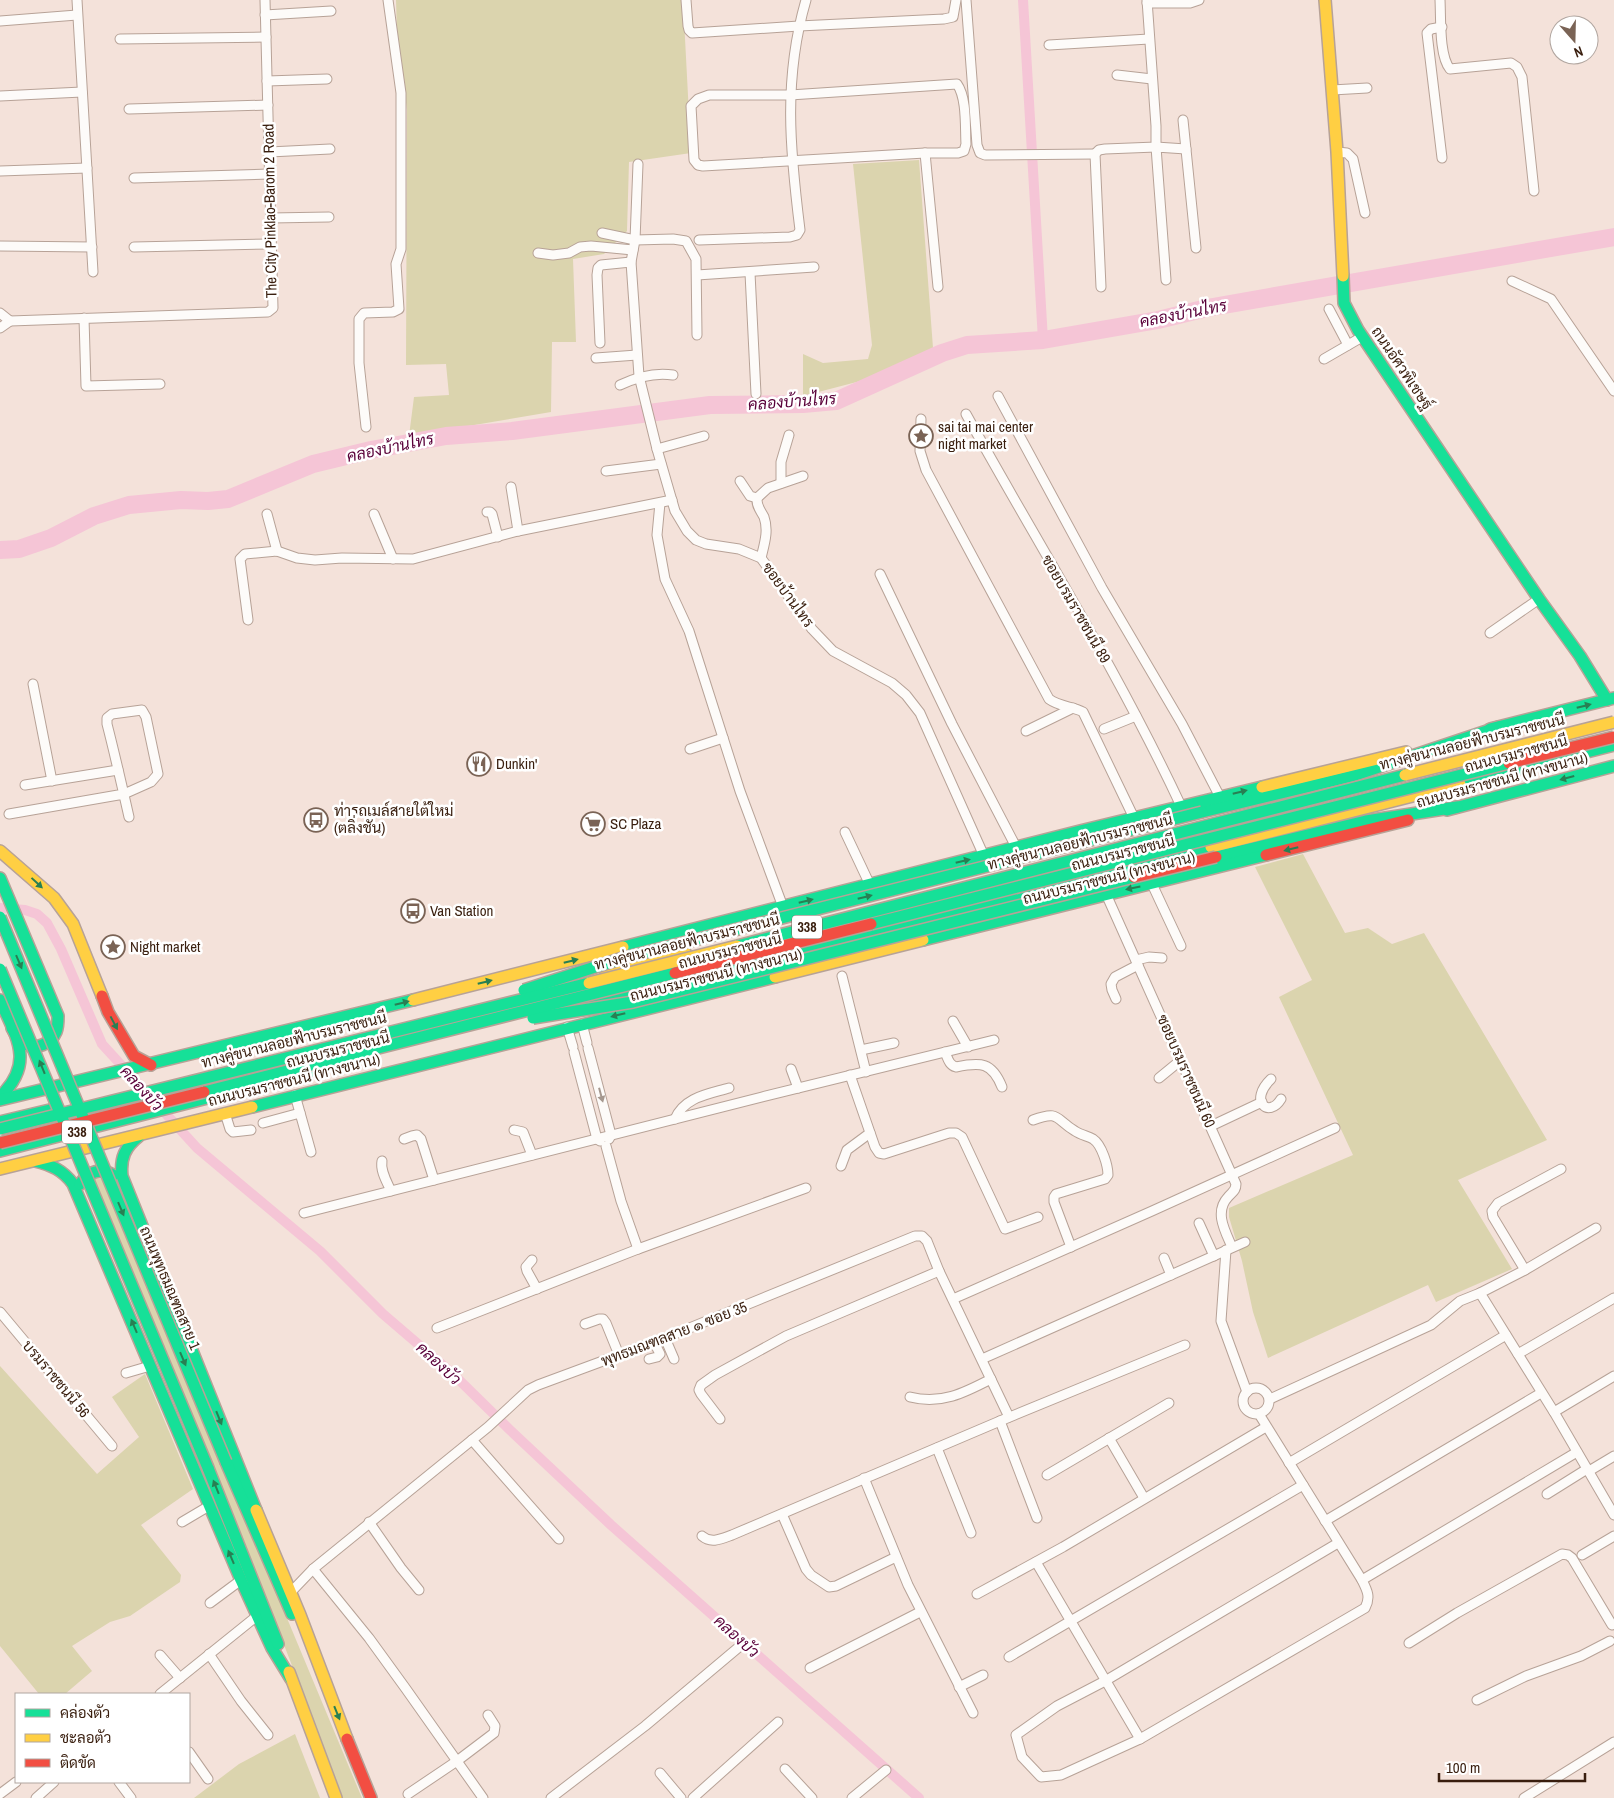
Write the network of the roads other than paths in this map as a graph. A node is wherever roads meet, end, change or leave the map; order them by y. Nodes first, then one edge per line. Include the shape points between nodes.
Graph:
1 (77, 0) edge
2 (265, 0) edge
3 (388, 0) edge
4 (686, 0) edge
5 (806, 0) edge
6 (956, 0) edge
7 (966, 0) edge
8 (1200, 0) edge
9 (1325, 0) edge
10 (1440, 0) edge
11 (1147, 2) edge
12 (331, 11) dead end
13 (77, 15) junction
14 (266, 15) junction
15 (0, 21) edge
16 (799, 26) junction
17 (1442, 27) junction
18 (266, 37) junction
19 (120, 39) dead end
20 (1149, 39) junction
21 (1049, 46) dead end
22 (1117, 75) dead end
23 (327, 79) dead end
24 (1152, 79) junction
25 (267, 81) junction
26 (1367, 88) dead end
27 (1332, 90) junction
28 (82, 92) junction
29 (790, 95) junction
30 (0, 96) edge
31 (268, 105) junction
32 (129, 110) dead end
33 (1183, 120) dead end
34 (1156, 147) junction
35 (330, 149) dead end
36 (1186, 149) junction
37 (269, 152) junction
38 (1337, 152) junction
39 (925, 153) junction
40 (1095, 154) junction
41 (1442, 158) dead end
42 (792, 160) junction
43 (638, 164) dead end
44 (87, 168) junction
45 (0, 171) edge
46 (269, 174) junction
47 (134, 178) dead end
48 (1534, 191) dead end
49 (1366, 213) dead end
50 (329, 217) dead end
51 (270, 218) junction
52 (602, 233) dead end
53 (635, 240) junction
54 (699, 240) dead end
55 (271, 244) junction
56 (0, 246) edge
57 (92, 246) junction
58 (134, 247) dead end
59 (1196, 248) dead end
60 (634, 250) junction
61 (538, 253) dead end
62 (631, 262) junction
63 (814, 267) dead end
64 (93, 272) dead end
65 (750, 272) junction
66 (697, 275) junction
67 (1166, 280) dead end
68 (1512, 280) dead end
69 (938, 287) dead end
70 (1101, 287) dead end
71 (1329, 309) dead end
72 (0, 314) edge
73 (84, 318) junction
74 (10, 321) junction
75 (0, 328) edge
76 (697, 335) dead end
77 (1362, 337) junction
78 (600, 343) dead end
79 (1348, 345) junction
80 (637, 356) junction
81 (596, 358) dead end
82 (1324, 359) dead end
83 (673, 375) dead end
84 (639, 376) junction
85 (160, 384) dead end
86 (620, 385) dead end
87 (1614, 391) edge
88 (756, 394) dead end
89 (998, 396) dead end
90 (966, 414) dead end
91 (920, 419) dead end
92 (366, 427) dead end
93 (704, 436) dead end
94 (789, 436) dead end
95 (657, 449) junction
96 (661, 464) junction
97 (606, 471) dead end
98 (803, 476) dead end
99 (740, 481) dead end
100 (781, 483) junction
101 (511, 487) dead end
102 (757, 498) junction
103 (672, 500) junction
104 (660, 502) junction
105 (486, 512) dead end
106 (267, 514) dead end
107 (374, 514) dead end
108 (518, 531) junction
109 (498, 537) junction
110 (277, 551) junction
111 (762, 558) junction
112 (393, 559) junction
113 (880, 574) dead end
114 (1539, 599) junction
115 (248, 620) dead end
116 (1490, 633) dead end
117 (34, 684) dead end
118 (1611, 699) edge
119 (1074, 707) junction
120 (1136, 716) junction
121 (1614, 717) edge
122 (1614, 722) edge
123 (1498, 727) junction
124 (1104, 729) dead end
125 (1026, 731) dead end
126 (1614, 737) edge
127 (724, 738) junction
128 (1614, 745) edge
129 (690, 749) dead end
130 (1614, 766) edge
131 (118, 770) junction
132 (52, 781) junction
133 (25, 785) dead end
134 (124, 794) junction
135 (1220, 797) junction
136 (1181, 806) junction
137 (1457, 807) junction
138 (9, 814) dead end
139 (129, 817) dead end
140 (1134, 818) junction
141 (845, 832) dead end
142 (1016, 847) junction
143 (0, 851) edge
144 (984, 856) junction
145 (2, 882) edge
146 (1152, 884) junction
147 (870, 885) junction
148 (1106, 894) junction
149 (783, 906) junction
150 (0, 917) edge
151 (1181, 946) dead end
152 (1162, 958) dead end
153 (1137, 963) junction
154 (0, 969) edge
155 (842, 976) dead end
156 (1116, 999) dead end
157 (0, 1000) edge
158 (431, 1021) junction
159 (952, 1022) dead end
160 (582, 1024) junction
161 (12, 1028) junction
162 (567, 1028) junction
163 (434, 1033) junction
164 (994, 1040) dead end
165 (894, 1043) dead end
166 (968, 1047) junction
167 (861, 1050) junction
168 (945, 1052) junction
169 (1181, 1060) junction
170 (150, 1065) junction
171 (791, 1069) dead end
172 (866, 1072) junction
173 (850, 1075) junction
174 (1159, 1078) dead end
175 (1271, 1079) dead end
176 (1002, 1087) dead end
177 (729, 1088) dead end
178 (798, 1088) junction
179 (294, 1095) junction
180 (0, 1099) edge
181 (1281, 1099) dead end
182 (1262, 1102) junction
183 (225, 1113) junction
184 (300, 1113) junction
185 (674, 1119) junction
186 (1033, 1120) dead end
187 (0, 1122) edge
188 (263, 1123) dead end
189 (1211, 1126) junction
190 (1335, 1128) dead end
191 (0, 1129) edge
192 (251, 1130) dead end
193 (514, 1130) dead end
194 (870, 1133) junction
195 (141, 1134) junction
196 (611, 1135) junction
197 (597, 1138) junction
198 (404, 1139) dead end
199 (0, 1143) edge
200 (606, 1146) junction
201 (0, 1151) edge
202 (311, 1152) dead end
203 (532, 1155) junction
204 (32, 1160) junction
205 (382, 1161) dead end
206 (841, 1166) dead end
207 (0, 1169) edge
208 (1561, 1169) dead end
209 (1233, 1174) junction
210 (434, 1180) junction
211 (806, 1188) dead end
212 (391, 1191) junction
213 (128, 1192) junction
214 (84, 1208) junction
215 (304, 1213) dead end
216 (1038, 1217) dead end
217 (1199, 1223) dead end
218 (1596, 1228) dead end
219 (1245, 1242) dead end
220 (1072, 1247) junction
221 (1229, 1248) junction
222 (638, 1249) junction
223 (1214, 1256) junction
224 (1164, 1258) dead end
225 (532, 1260) dead end
226 (1525, 1270) junction
227 (939, 1271) junction
228 (1171, 1275) junction
229 (537, 1289) junction
230 (1480, 1293) junction
231 (1614, 1298) edge
232 (953, 1299) junction
233 (0, 1312) edge
234 (584, 1324) dead end
235 (437, 1328) dead end
236 (1506, 1335) junction
237 (665, 1338) junction
238 (654, 1342) junction
239 (1185, 1345) dead end
240 (1518, 1354) junction
241 (619, 1355) junction
242 (649, 1359) dead end
243 (674, 1359) dead end
244 (982, 1359) junction
245 (150, 1366) junction
246 (126, 1373) dead end
247 (1614, 1376) edge
248 (991, 1379) junction
249 (1247, 1392) junction
250 (1541, 1393) junction
251 (910, 1397) dead end
252 (1270, 1398) junction
253 (1170, 1403) dead end
254 (1554, 1412) junction
255 (1259, 1414) junction
256 (720, 1419) dead end
257 (1004, 1419) junction
258 (1266, 1427) junction
259 (1109, 1438) junction
260 (472, 1440) junction
261 (112, 1446) dead end
262 (937, 1448) junction
263 (1577, 1452) junction
264 (1614, 1456) edge
265 (1288, 1463) junction
266 (1588, 1470) junction
267 (1047, 1475) dead end
268 (864, 1478) junction
269 (1303, 1485) junction
270 (1547, 1494) dead end
271 (1144, 1498) junction
272 (209, 1506) junction
273 (782, 1514) junction
274 (1614, 1515) edge
275 (1036, 1518) dead end
276 (1325, 1521) junction
277 (182, 1522) dead end
278 (370, 1522) junction
279 (971, 1533) dead end
280 (702, 1536) dead end
281 (1614, 1536) edge
282 (559, 1539) dead end
283 (1338, 1543) junction
284 (1582, 1554) dead end
285 (896, 1557) junction
286 (1036, 1562) junction
287 (313, 1569) junction
288 (241, 1580) junction
289 (1362, 1580) junction
290 (419, 1590) dead end
291 (291, 1592) junction
292 (977, 1594) dead end
293 (210, 1604) dead end
294 (920, 1612) junction
295 (257, 1616) junction
296 (1070, 1622) junction
297 (1613, 1624) edge
298 (1409, 1643) dead end
299 (1612, 1643) edge
300 (739, 1647) dead end
301 (209, 1654) junction
302 (160, 1655) dead end
303 (1009, 1657) dead end
304 (319, 1668) junction
305 (810, 1668) dead end
306 (983, 1675) dead end
307 (180, 1678) junction
308 (291, 1679) junction
309 (1105, 1681) junction
310 (960, 1687) junction
311 (161, 1693) edge
312 (1477, 1700) dead end
313 (972, 1713) dead end
314 (488, 1715) dead end
315 (778, 1722) dead end
316 (268, 1735) dead end
317 (1140, 1739) junction
318 (1614, 1742) edge
319 (190, 1753) edge
320 (458, 1761) junction
321 (785, 1768) dead end
322 (886, 1770) dead end
323 (660, 1773) dead end
324 (208, 1779) dead end
325 (15, 1783) edge
326 (53, 1783) edge
327 (120, 1783) edge
328 (0, 1794) edge
329 (408, 1794) dead end
330 (36, 1798) edge
331 (131, 1798) edge
332 (336, 1798) edge
333 (371, 1798) edge
334 (484, 1798) edge
335 (551, 1798) edge
336 (681, 1798) edge
337 (693, 1798) edge
338 (812, 1798) edge
339 (852, 1798) edge
340 (1524, 1798) edge

1 - 13 street
2 - 14 street, The City Pinklao-Barom 2 Road
3 - 92 street via 400,93 398,309 394,312 364,313 359,319
4 - 16 street via 688,26 692,32
5 - 16 street
6 - 16 street via 953,17 944,19
7 - 40 street via 980,153
8 - 11 street via 1190,4
9 - 27 main road, ถนนอัศวพิเชษฐ์
10 - 17 street
11 - 20 street
12 - 14 street
13 - 15 street
13 - 28 street
14 - 18 street, The City Pinklao-Barom 2 Road
16 - 29 street
17 - 41 street via 1431,29 1427,34
17 - 48 street via 1444,54 1450,69 1511,63 1517,67 1522,77
18 - 19 street
18 - 25 street, The City Pinklao-Barom 2 Road
20 - 21 street
20 - 24 street
22 - 24 street
23 - 25 street
24 - 34 street
25 - 31 street, The City Pinklao-Barom 2 Road
26 - 27 street
27 - 38 main road, ถนนอัศวพิเชษฐ์
28 - 30 street
28 - 44 street
29 - 39 street via 957,84 963,100 964,151
29 - 42 street
29 - 42 street via 709,95 691,106 694,160 698,165
31 - 32 street
31 - 37 street, The City Pinklao-Barom 2 Road
33 - 36 street
34 - 36 street
34 - 40 street via 1105,149
34 - 67 street
35 - 37 street
36 - 59 street
37 - 46 street, The City Pinklao-Barom 2 Road
38 - 49 street via 1347,153 1353,160
38 - 77 main road, ถนนอัศวพิเชษฐ์ via 1344,303
39 - 42 street
39 - 69 street
40 - 70 street
42 - 54 street via 800,230 797,235
43 - 53 street, ซอยบ้านไทร
44 - 45 street
44 - 57 street
46 - 47 street
46 - 51 street, The City Pinklao-Barom 2 Road
50 - 51 street
51 - 55 street, The City Pinklao-Barom 2 Road
52 - 53 street
53 - 60 street, ซอยบ้านไทร
53 - 66 street via 686,241 696,259
55 - 58 street
55 - 73 street, The City Pinklao-Barom 2 Road via 273,308 268,312
56 - 57 street
57 - 64 street
60 - 61 street via 591,246 569,253
60 - 62 street, ซอยบ้านไทร
62 - 78 street via 598,268
62 - 80 street, ซอยบ้านไทร
63 - 65 street
65 - 66 street
65 - 88 street
66 - 76 street
68 - 87 street via 1551,298
71 - 79 street
72 - 74 street
73 - 74 street, The City Pinklao-Barom 2 Road
73 - 85 street via 86,386
74 - 75 street
77 - 79 street
77 - 114 main road, ถนนอัศวพิเชษฐ์
79 - 82 street
80 - 81 street
80 - 84 street, ซอยบ้านไทร
83 - 84 street
84 - 86 street
84 - 95 street, ซอยบ้านไทร
89 - 135 street
90 - 120 street, ซอยบรมราชชนนี 89
91 - 119 street via 920,451 926,470 957,530 1049,699 1058,705
93 - 95 street
94 - 100 street via 781,462
95 - 96 street, ซอยบ้านไทร
96 - 97 street
96 - 103 street, ซอยบ้านไทร
98 - 100 street
99 - 102 street via 750,496
100 - 102 street via 768,488
101 - 108 street
102 - 111 street via 767,534
103 - 104 street
103 - 111 street, ซอยบ้านไทร via 681,522 696,540
104 - 108 street
104 - 127 street via 657,535 662,570 688,631
105 - 109 street via 492,514
106 - 110 street
107 - 112 street
108 - 109 street
109 - 112 street via 413,559
110 - 112 street via 315,560
110 - 115 street via 245,554 240,559
111 - 144 street, ซอยบ้านไทร via 812,629 833,651 892,682 911,701 920,714
113 - 142 street
114 - 116 street
114 - 118 main road, ถนนอัศวพิเชษฐ์
117 - 132 street
123 -> 118 main road, 338
119 - 125 street
119 - 140 street via 1083,712
120 - 124 street
120 - 136 street, ซอยบรมราชชนนี 89
121 - 187 main road, ถนนบรมราชชนนี / 338
122 - 158 main road, ทางคู่ขนานลอยฟ้าบรมราชชนนี / 338, bridge via 652,968
135 -> 123 main road, 338
158 -> 123 main road, bridge via 623,958 1352,776
126 - 163 main road, ทางคู่ขนานลอยฟ้าบรมราชชนนี / 338, bridge
127 - 129 street
127 - 149 street
128 - 201 main road, ถนนบรมราชชนนี / 338
130 -> 137 main road, ถนนบรมราชชนนี (ทางขนาน) / 338
131 - 132 street
131 - 134 street
131 - 134 street via 107,718 112,714 142,710 158,774 151,782
132 - 133 street
134 - 138 street
134 - 139 street
135 - 136 main road, 338
136 - 140 main road, 338
137 -> 146 main road, ถนนบรมราชชนนี (ทางขนาน) / 338
137 - 163 main road, bridge via 1366,821 633,1002
140 - 142 main road, 338
141 - 147 street
142 - 144 main road, 338
143 -> 170 main road via 54,898 73,924 120,1034 134,1056
147 -> 144 main road, 338
145 - 161 main road via 58,1016 58,1026 52,1039 42,1045 25,1044
146 -> 148 main road, ถนนบรมราชชนนี (ทางขนาน) / 338
146 - 151 street
149 -> 147 main road, 338
148 - 153 street, ซอยบรมราชชนนี 60
148 -> 160 main road, ถนนบรมราชชนนี (ทางขนาน) / 338
170 -> 149 main road, 338
150 -> 304 main road, ถนนพุทธมณฑลสาย 1, bridge via 226,1462 289,1608
152 - 153 street via 1149,957
153 - 156 street via 1115,977 1111,984
153 - 169 street, ซอยบรมราชชนนี 60
308 -> 154 main road, bridge via 208,1468
155 - 167 street
157 - 161 main road
158 - 191 main road, ทางคู่ขนานลอยฟ้าบรมราชชนนี / 338, bridge
159 - 166 street
160 - 162 main road, ถนนบรมราชชนนี (ทางขนาน) / 338
160 -> 196 street
161 - 180 main road via 21,1064 16,1082
162 - 179 main road, ถนนบรมราชชนนี (ทางขนาน) / 338
162 - 197 street
163 - 199 main road, ทางคู่ขนานลอยฟ้าบรมราชชนนี / 338, bridge
164 - 166 street
165 - 167 street
166 - 168 street
167 - 172 street
168 - 172 street
168 - 176 street via 952,1066 981,1064 989,1067
169 - 174 street
169 - 189 street, ซอยบรมราชชนนี 60
170 - 180 main road, 338
171 - 178 street
172 - 173 street
173 - 178 street
173 - 194 street
175 - 182 street via 1263,1086
177 - 185 street via 697,1097 685,1104
178 - 185 street
179 - 183 main road, ถนนบรมราชชนนี (ทางขนาน) / 338
179 - 184 street
181 - 182 street via 1269,1108
182 - 189 street
183 - 192 street via 233,1132
183 - 195 main road, ถนนบรมราชชนนี (ทางขนาน) / 338
184 - 188 street
184 - 202 street
185 - 196 street
186 - 220 street via 1048,1114 1096,1140 1108,1170 1104,1179 1054,1196
189 - 209 street, ซอยบรมราชชนนี 60
190 - 209 street
193 - 203 street via 523,1132
194 - 206 street via 847,1150
194 - 216 street via 879,1153 884,1154 949,1132 956,1133 962,1137 1005,1228
195 - 204 main road, ถนนบรมราชชนนี (ทางขนาน) / 338
195 - 213 main road, ถนนพุทธมณฑลสาย 1 via 122,1154 121,1168
196 - 197 street
196 - 200 street
197 - 200 street
197 - 203 street
198 - 210 street via 417,1136 421,1139
200 - 222 street
203 - 210 street
204 - 207 main road, ถนนบรมราชชนนี (ทางขนาน) / 338
204 - 214 main road via 67,1174
205 - 212 street
208 - 226 street via 1498,1204 1492,1212
209 - 220 street
209 - 221 street via 1236,1189 1225,1200 1220,1213
210 - 212 street
211 - 222 street
212 - 215 street
213 - 214 main road via 107,1171 88,1174 80,1184 79,1194
213 -> 291 main road, ถนนพุทธมณฑลสาย 1
245 -> 214 main road
217 - 223 street
218 - 226 street
219 - 221 street
220 - 232 street
221 - 223 street
221 - 249 street via 1221,1321
222 - 229 street
223 - 228 street
224 - 228 street
225 - 229 street via 526,1272
226 - 230 street
227 - 232 street, พุทธมณฑลสาย ๑ ซอย 35
227 - 237 street, พุทธมณฑลสาย ๑ ซอย 35 via 927,1241 922,1236 915,1236
227 - 256 street via 786,1336 716,1374 699,1390
228 - 244 street
229 - 235 street
230 - 236 street
230 - 252 street via 1452,1306 1421,1330
231 - 240 street
232 - 244 street, พุทธมณฑลสาย ๑ ซอย 35
233 - 261 street, บรมราชชนนี 56
234 - 241 street via 603,1319
236 - 240 street
236 - 265 street
237 - 238 street, พุทธมณฑลสาย ๑ ซอย 35
237 - 243 street
238 - 241 street, พุทธมณฑลสาย ๑ ซอย 35
238 - 242 street via 660,1354
239 - 257 street
240 - 250 street
241 - 260 street, พุทธมณฑลสาย ๑ ซอย 35 via 528,1390
244 - 248 street, พุทธมณฑลสาย ๑ ซอย 35
245 - 246 street
245 - 272 main road
247 - 254 street
248 - 251 street via 944,1398 924,1401
248 - 257 street, พุทธมณฑลสาย ๑ ซอย 35
249 - 252 street via 1254,1388 1262,1389
249 - 255 street via 1243,1399 1244,1407 1250,1413
250 - 254 street
250 - 276 street
252 - 255 street via 1266,1410
253 - 259 street
254 - 263 street
255 - 258 street
257 - 262 street
257 - 275 street, พุทธมณฑลสาย ๑ ซอย 35
258 - 265 street
258 - 271 street
259 - 267 street
259 - 271 street
260 - 278 street, พุทธมณฑลสาย ๑ ซอย 35
260 - 282 street
262 - 268 street
262 - 279 street
263 - 266 street
263 - 289 street
264 - 266 street
265 - 269 street
266 - 270 street
266 - 274 street
268 - 273 street
268 - 285 street
269 - 276 street
269 - 296 street
271 - 286 street
272 - 277 street
288 -> 272 main road
273 - 280 street via 722,1539 710,1540
273 - 285 street via 806,1569 829,1587
276 - 283 street
278 - 287 street, พุทธมณฑลสาย ๑ ซอย 35
278 - 290 street
281 - 284 street
283 - 289 street
283 - 309 street
285 - 294 street
286 - 292 street
286 - 296 street
287 - 291 street, พุทธมณฑลสาย ๑ ซอย 35
287 - 320 street via 374,1645
288 - 293 street
288 - 295 main road
289 - 317 street via 1369,1596 1365,1608
291 - 304 main road, ถนนพุทธมณฑลสาย 1
294 - 305 street
294 - 310 street
295 - 301 street
295 - 308 main road
296 - 303 street
296 - 309 street
297 - 298 street via 1572,1558 1562,1554
297 - 299 street via 1608,1633
299 - 312 street via 1526,1676
300 - 335 street via 645,1726
301 - 307 street
301 - 316 street
302 - 307 street
304 -> 333 main road, ถนนพุทธมณฑลสาย 1
306 - 310 street
307 - 311 street
308 - 332 main road
309 - 317 street
309 - 317 street via 1057,1706 1016,1735 1022,1757 1041,1776 1061,1774
310 - 313 street
314 - 320 street via 495,1726 494,1733
315 - 337 street
318 - 340 street
319 - 324 street
320 - 329 street
320 - 334 street
321 - 338 street
322 - 339 street
323 - 336 street
325 - 328 street
326 - 330 street
327 - 331 street

